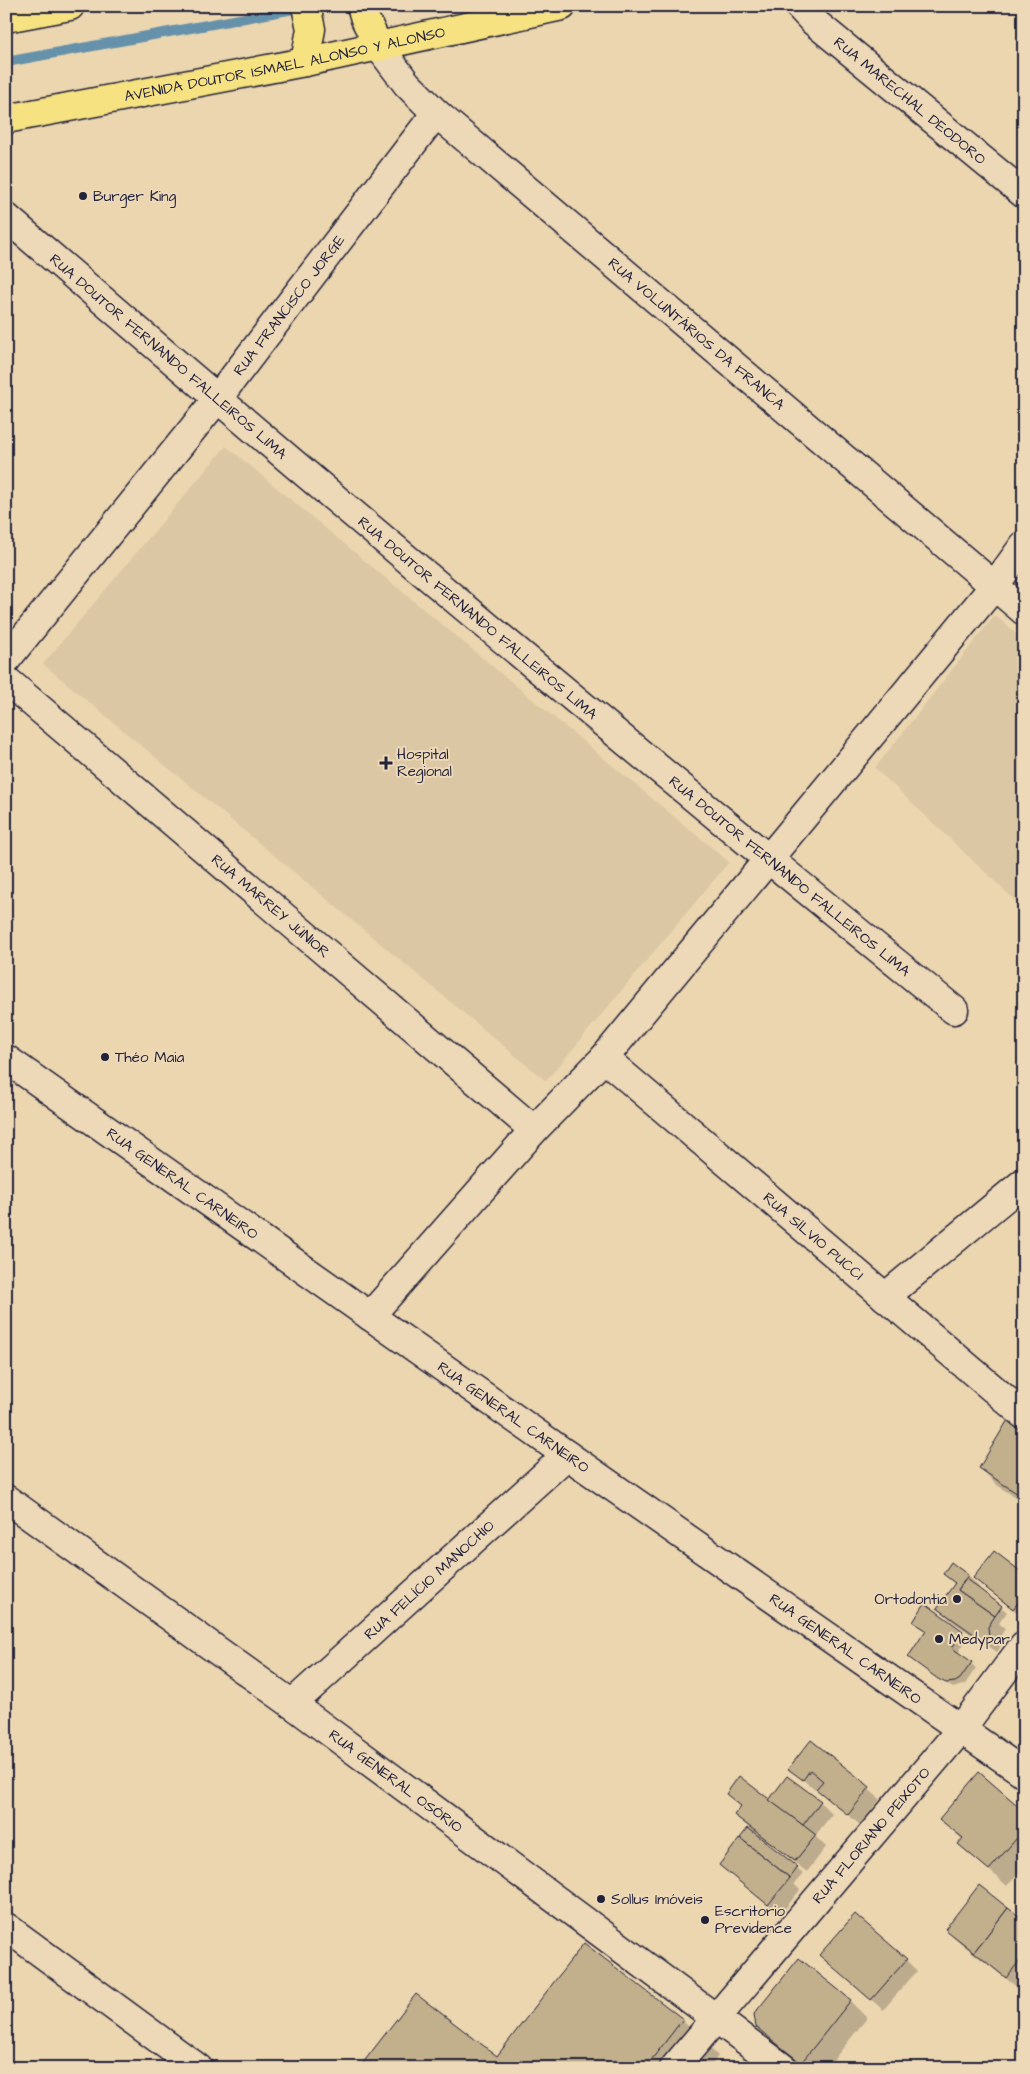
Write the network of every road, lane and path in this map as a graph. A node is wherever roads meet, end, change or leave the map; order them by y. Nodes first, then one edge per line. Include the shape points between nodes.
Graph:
1 (70, 6) edge
2 (306, 6) edge
3 (361, 6) edge
4 (562, 6) edge
5 (800, 6) edge
6 (6, 18) edge
7 (375, 39) junction
8 (307, 53) junction
9 (436, 112) junction
10 (6, 119) edge
11 (1024, 194) edge
12 (6, 218) edge
13 (216, 400) junction
14 (1024, 545) edge
15 (994, 585) junction
16 (1024, 611) edge
17 (6, 660) edge
18 (6, 680) edge
19 (768, 859) junction
20 (954, 1010) dead end
21 (604, 1058) junction
22 (6, 1059) edge
23 (534, 1130) junction
24 (1024, 1182) edge
25 (885, 1297) junction
26 (370, 1316) junction
27 (1024, 1415) edge
28 (567, 1455) junction
29 (6, 1500) edge
30 (1024, 1645) edge
31 (292, 1704) junction
32 (961, 1729) junction
33 (1024, 1774) edge
34 (6, 1927) edge
35 (716, 2019) junction
36 (198, 2068) edge
37 (674, 2068) edge
38 (783, 2068) edge

1 - 6 main road
2 - 8 main road via 311,28
3 - 7 main road
4 - 7 main road, AVENIDA DOUTOR ISMAEL ALONSO Y ALONSO
5 - 11 street, RUA MARECHAL DEODORO via 813,21
7 - 8 main road, AVENIDA DOUTOR ISMAEL ALONSO Y ALONSO
7 - 9 street, RUA VOLUNTÁRIOS DA FRANCA via 403,78
8 - 10 main road, AVENIDA DOUTOR ISMAEL ALONSO Y ALONSO
9 - 13 street, RUA FRANCISCO JORGE
9 - 15 street, RUA VOLUNTÁRIOS DA FRANCA
12 - 13 street, RUA DOUTOR FERNANDO FALLEIROS LIMA
13 - 17 street, RUA FRANCISCO JORGE
13 - 19 street, RUA DOUTOR FERNANDO FALLEIROS LIMA
14 - 15 street
15 - 16 street, RUA VOLUNTÁRIOS DA FRANCA
15 - 19 street
18 - 23 street, RUA MARREY JÚNIOR
19 - 20 street, RUA DOUTOR FERNANDO FALLEIROS LIMA
19 - 21 street
21 - 23 street
21 - 25 street, RUA SÍLVIO PUCCI
22 - 26 street, RUA GENERAL CARNEIRO
23 - 26 street
24 - 25 street
25 - 27 street, RUA SÍLVIO PUCCI
26 - 28 street, RUA GENERAL CARNEIRO
28 - 31 street, RUA FELÍCIO MANOCHIO
28 - 32 street, RUA GENERAL CARNEIRO
29 - 31 street, RUA GENERAL OSÓRIO
30 - 32 street, RUA FLORIANO PEIXOTO
31 - 35 street, RUA GENERAL OSÓRIO
32 - 33 street, RUA GENERAL CARNEIRO
32 - 35 street, RUA FLORIANO PEIXOTO
34 - 36 street
35 - 37 street, RUA FLORIANO PEIXOTO
35 - 38 street, RUA GENERAL OSÓRIO

